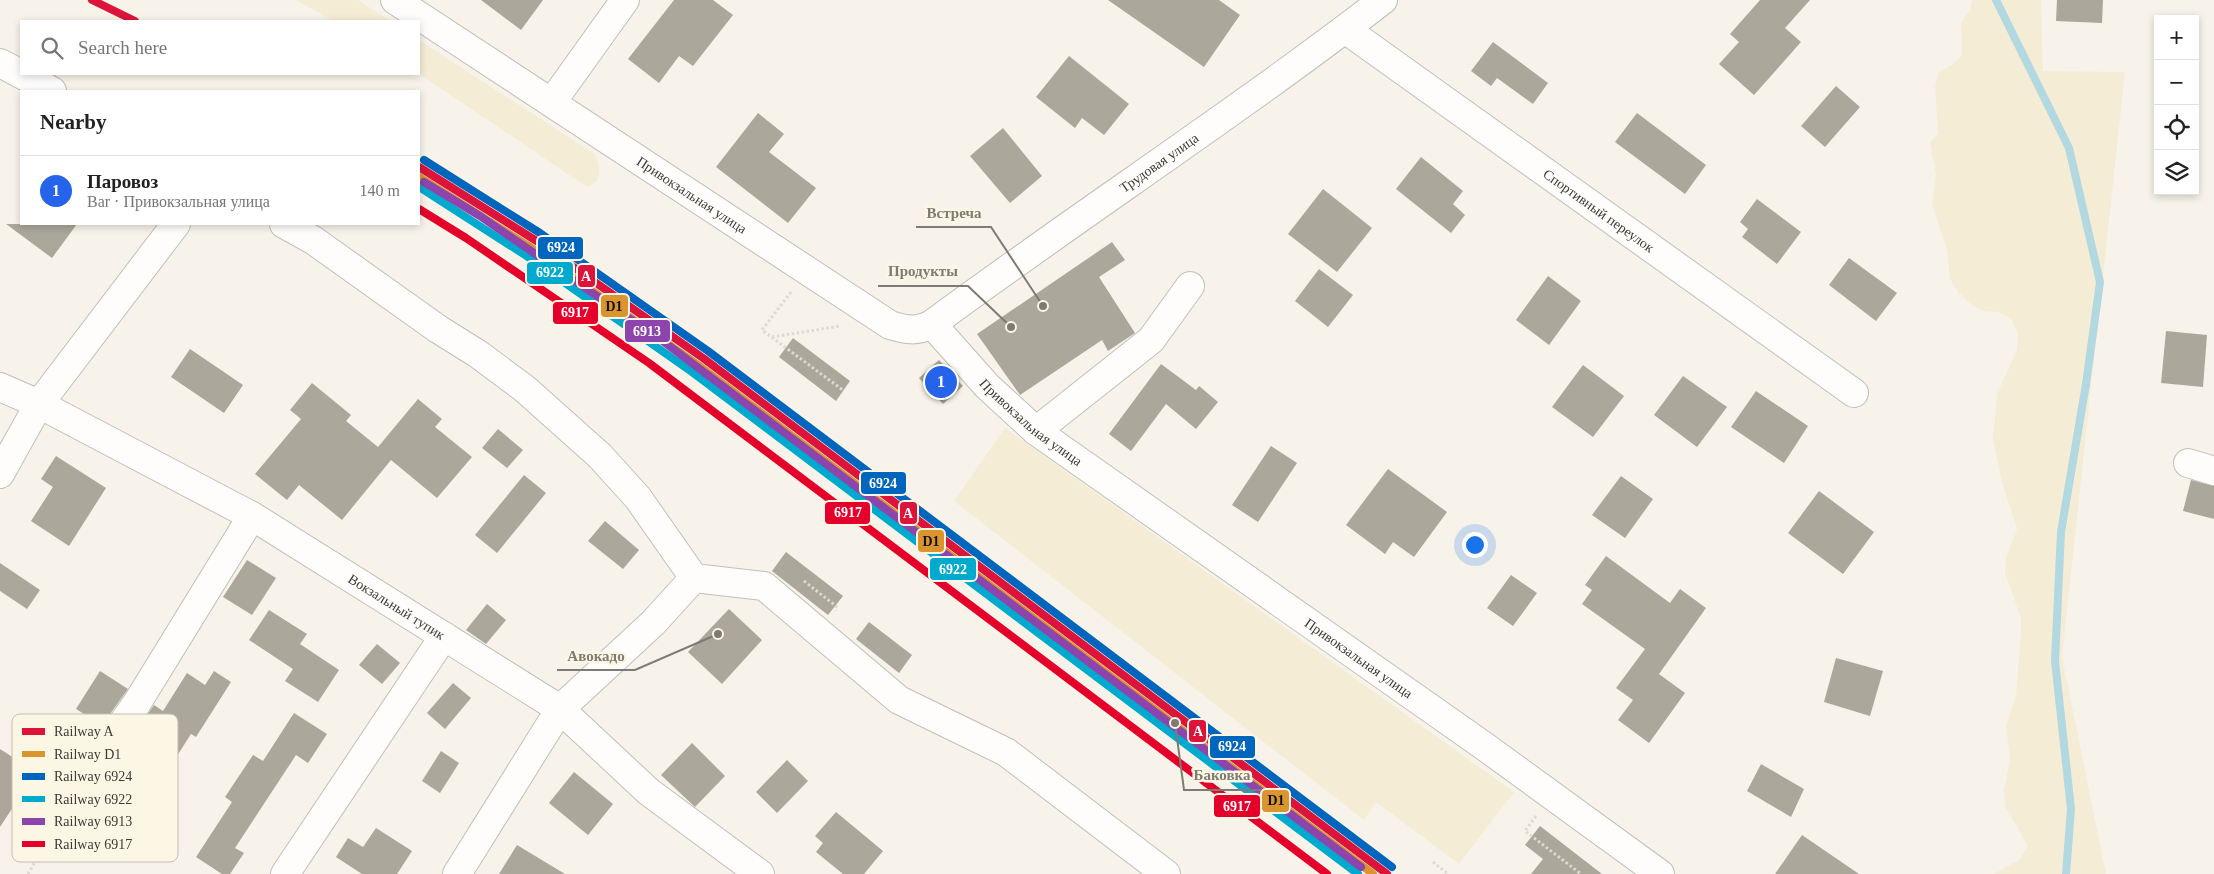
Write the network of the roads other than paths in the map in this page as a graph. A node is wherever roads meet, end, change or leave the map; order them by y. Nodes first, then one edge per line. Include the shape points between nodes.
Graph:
1 (395, 0) edge
2 (625, 0) edge
3 (1383, 0) edge
4 (1345, 30) junction
5 (0, 63) edge
6 (20, 73) edge
7 (23, 75) edge
8 (50, 90) edge
9 (552, 102) junction
10 (175, 225) edge
11 (286, 225) edge
12 (1190, 286) dead end
13 (932, 324) junction
14 (0, 387) edge
15 (1854, 393) dead end
16 (39, 404) junction
17 (1036, 431) junction
18 (2188, 463) dead end
19 (2214, 471) edge
20 (0, 474) edge
21 (252, 516) junction
22 (694, 578) junction
23 (444, 636) junction
24 (560, 709) junction
25 (129, 714) edge
26 (285, 874) edge
27 (457, 874) edge
28 (760, 874) edge
29 (1166, 874) edge
30 (1660, 874) edge

1 - 9 street, Привокзальная улица
2 - 9 street
3 - 4 street, Трудовая улица
4 - 13 street, Трудовая улица
4 - 15 street, Спортивный переулок
5 - 6 street
7 - 8 street
9 - 13 street, Привокзальная улица via 890,325 906,330 922,329
10 - 16 street
11 - 22 street via 313,240 526,389 600,456 638,498
12 - 17 street via 1151,340
13 - 17 street, Привокзальная улица via 987,386
14 - 16 street, Вокзальный тупик
16 - 20 street
16 - 21 street, Вокзальный тупик
17 - 30 street, Привокзальная улица
18 - 19 street
21 - 23 street, Вокзальный тупик
21 - 25 street
22 - 24 street via 653,623
22 - 29 street via 764,586 899,700 1006,752
23 - 24 street, Вокзальный тупик
23 - 26 street
24 - 27 street
24 - 28 street, Вокзальный тупик via 649,792

